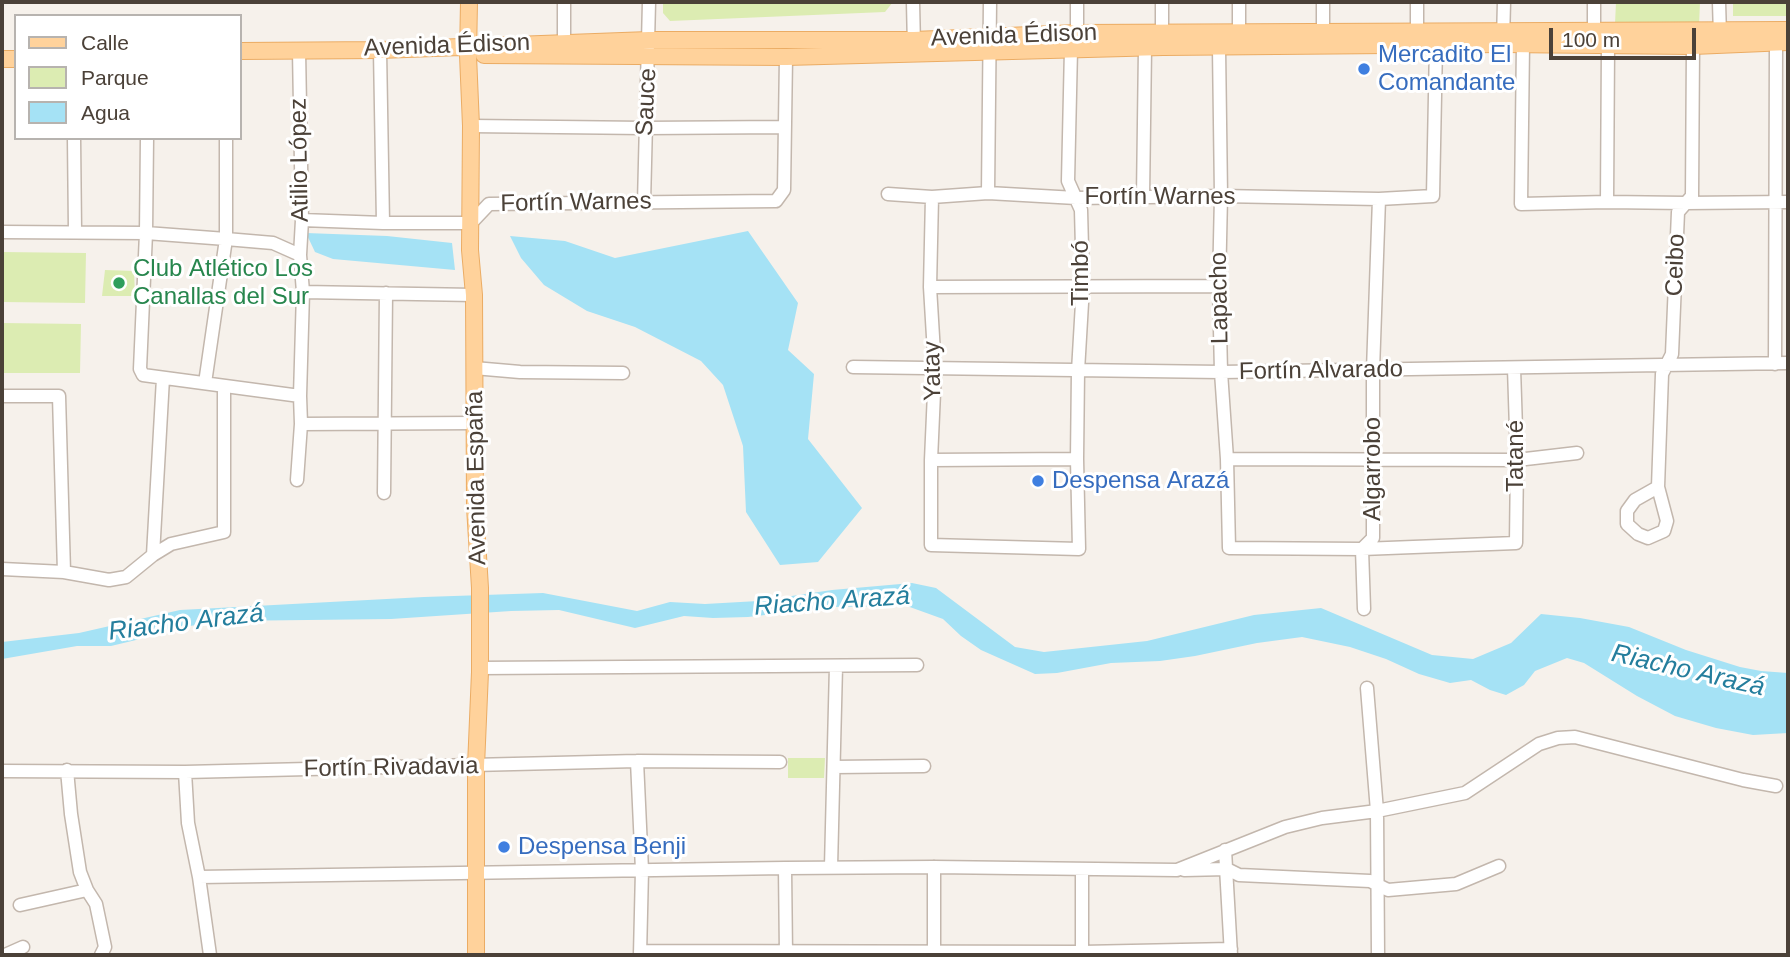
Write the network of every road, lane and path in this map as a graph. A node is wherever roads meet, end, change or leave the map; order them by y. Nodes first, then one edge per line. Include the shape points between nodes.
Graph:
1 (469, 2) edge
2 (564, 2) edge
3 (649, 2) edge
4 (913, 2) edge
5 (990, 2) edge
6 (1077, 2) edge
7 (1163, 2) edge
8 (1239, 2) edge
9 (1323, 2) edge
10 (1417, 2) edge
11 (1504, 2) edge
12 (1594, 2) edge
13 (1719, 2) edge
14 (1788, 30) edge
15 (1077, 33) junction
16 (1504, 38) junction
17 (1720, 38) junction
18 (1323, 39) junction
19 (1417, 39) junction
20 (1162, 40) junction
21 (1239, 40) junction
22 (1599, 41) junction
23 (989, 43) junction
24 (1782, 43) edge
25 (1523, 44) junction
26 (1436, 45) junction
27 (914, 46) junction
28 (1693, 46) junction
29 (564, 48) junction
30 (649, 48) junction
31 (1145, 48) junction
32 (1219, 48) junction
33 (1071, 49) junction
34 (468, 50) junction
35 (242, 51) edge
36 (299, 52) junction
37 (381, 53) junction
38 (786, 57) junction
39 (242, 58) edge
40 (471, 126) junction
41 (785, 127) junction
42 (645, 128) junction
43 (74, 140) edge
44 (147, 140) edge
45 (226, 140) edge
46 (988, 193) junction
47 (888, 194) dead end
48 (1221, 196) junction
49 (932, 197) junction
50 (1143, 197) junction
51 (1076, 198) junction
52 (1379, 199) junction
53 (644, 202) junction
54 (1607, 202) junction
55 (1782, 202) edge
56 (1686, 204) junction
57 (302, 220) junction
58 (383, 223) junction
59 (471, 223) junction
60 (75, 231) junction
61 (2, 232) edge
62 (146, 233) junction
63 (226, 239) junction
64 (300, 255) junction
65 (1083, 286) junction
66 (1219, 286) junction
67 (930, 287) junction
68 (303, 292) junction
69 (386, 293) junction
70 (474, 295) junction
71 (1782, 363) edge
72 (1666, 364) junction
73 (853, 367) dead end
74 (474, 368) junction
75 (1514, 368) junction
76 (935, 370) junction
77 (1373, 370) junction
78 (1078, 371) junction
79 (1222, 372) junction
80 (623, 373) dead end
81 (163, 378) junction
82 (205, 383) junction
83 (224, 386) junction
84 (2, 396) edge
85 (300, 396) junction
86 (385, 423) junction
87 (475, 423) junction
88 (301, 424) junction
89 (1577, 453) dead end
90 (1077, 459) junction
91 (1227, 459) junction
92 (932, 460) junction
93 (1374, 460) junction
94 (1517, 460) junction
95 (297, 480) dead end
96 (1658, 487) dead end
97 (384, 494) dead end
98 (931, 545) joint
99 (1362, 549) junction
100 (153, 555) junction
101 (2, 569) edge
102 (64, 572) junction
103 (1364, 609) dead end
104 (917, 665) dead end
105 (836, 666) junction
106 (480, 668) junction
107 (1367, 688) dead end
108 (637, 761) junction
109 (780, 762) dead end
110 (476, 766) junction
111 (923, 766) dead end
112 (834, 768) junction
113 (67, 770) junction
114 (2, 771) edge
115 (185, 772) junction
116 (1776, 786) dead end
117 (1377, 811) junction
118 (1225, 850) junction
119 (1499, 866) dead end
120 (831, 867) junction
121 (934, 867) junction
122 (785, 868) junction
123 (1082, 869) junction
124 (1227, 869) junction
125 (642, 870) junction
126 (1177, 870) junction
127 (476, 872) junction
128 (199, 877) junction
129 (1377, 885) junction
130 (87, 890) junction
131 (20, 905) dead end
132 (23, 947) dead end
133 (1231, 952) edge
134 (640, 953) edge
135 (786, 953) edge
136 (934, 953) edge
137 (1082, 953) edge
138 (5, 955) edge
139 (101, 955) edge
140 (210, 955) edge
141 (477, 955) edge
142 (1378, 955) edge

1 - 34 main road, Avenida España
2 - 29 street
3 - 30 street, Sauce
4 - 27 street
5 - 23 street
6 - 15 street, Timbó
7 - 20 street
8 - 21 street
9 - 18 street
10 - 19 street
11 - 16 street
12 - 22 street
13 - 17 street
14 - 17 main road, Avenida Édison
15 - 20 main road, Avenida Édison
15 - 23 main road, Avenida Édison
15 - 33 street, Timbó
16 - 19 main road, Avenida Édison
16 - 22 main road, Avenida Édison
16 - 25 main road, Avenida Édison
16 - 26 main road, Avenida Édison
17 - 22 main road, Avenida Édison
17 - 24 main road, Avenida Édison
17 - 28 main road, Avenida Édison
18 - 19 main road, Avenida Édison
18 - 21 main road, Avenida Édison
19 - 26 main road, Avenida Édison
20 - 21 main road, Avenida Édison
20 - 31 main road, Avenida Édison
20 - 32 main road, Avenida Édison
21 - 32 main road, Avenida Édison
22 - 25 main road, Avenida Édison
22 - 28 main road, Avenida Édison
22 - 54 street
23 - 27 main road, Avenida Édison
23 - 33 main road, Avenida Édison
23 - 46 street
24 - 55 street
25 - 54 street via 1521,204
26 - 52 street, Fortín Warnes via 1433,196
27 - 30 main road, Avenida Édison
27 - 38 main road, Avenida Édison
28 - 56 street, Ceibo via 1692,196
29 - 30 main road, Avenida Édison
29 - 34 main road, Avenida Édison
30 - 38 main road, Avenida Édison
30 - 42 street, Sauce
31 - 33 main road, Avenida Édison
31 - 50 street
32 - 48 street, Lapacho
33 - 51 street, Timbó via 1068,180
34 - 37 main road, Avenida Édison
34 - 40 main road, Avenida España
35 - 36 main road, Avenida Édison
36 - 37 main road, Avenida Édison
36 - 39 main road, Avenida Édison
36 - 57 street, Atilio López
37 - 58 street
38 - 41 street
40 - 42 street
40 - 59 main road, Avenida España
41 - 42 street
41 - 53 street, Fortín Warnes via 784,190 776,201
42 - 53 street, Sauce
43 - 60 street
44 - 62 street
45 - 63 street
46 - 49 street, Fortín Warnes
46 - 51 street, Fortín Warnes
47 - 49 street, Fortín Warnes
48 - 50 street, Fortín Warnes
48 - 52 street, Fortín Warnes
48 - 66 street, Lapacho
49 - 67 street, Yatay
50 - 51 street, Fortín Warnes
51 - 65 street, Timbó via 1081,210
52 - 77 street, Algarrobo
53 - 59 street, Fortín Warnes via 489,204
54 - 56 street
55 - 56 street
55 - 71 street
56 - 72 street, Ceibo via 1678,212 1672,354
57 - 58 street, Fortín Warnes
57 - 64 street, Atilio López
58 - 59 street, Fortín Warnes
59 - 70 main road, Avenida España
60 - 61 street
60 - 62 street
62 - 63 street
62 - 81 street via 140,369 143,375
63 - 64 street via 273,243
63 - 82 street
64 - 68 street, Atilio López
65 - 66 street
65 - 67 street
65 - 78 street, Timbó
66 - 79 street, Lapacho
67 - 76 street, Yatay
68 - 69 street
68 - 85 street, Atilio López
69 - 70 street
69 - 86 street
70 - 74 main road, Avenida España
71 - 72 street, Fortín Alvarado
72 - 75 street, Fortín Alvarado
72 - 96 street, Ceibo
73 - 76 street, Fortín Alvarado
74 - 80 street
74 - 87 main road, Avenida España
75 - 77 street, Fortín Alvarado
75 - 94 street, Tatané
76 - 78 street, Fortín Alvarado
76 - 92 street, Yatay
77 - 79 street, Fortín Alvarado
77 - 93 street, Algarrobo
78 - 79 street, Fortín Alvarado
78 - 90 street, Timbó
79 - 91 street, Lapacho
81 - 82 street
81 - 100 street
82 - 83 street
83 - 85 street
83 - 100 street via 224,532 171,544
84 - 102 street via 59,396
85 - 88 street, Atilio López
86 - 87 street
86 - 88 street
86 - 97 street
87 - 106 main road, Avenida España
88 - 95 street, Atilio López
89 - 94 street
90 - 92 street
90 - 98 street, Timbó via 1079,549
91 - 93 street
91 - 99 street, Lapacho via 1229,548
92 - 98 street, Yatay
93 - 94 street
93 - 99 street, Algarrobo via 1373,538
94 - 99 street, Tatané via 1516,543
99 - 103 street, Algarrobo
100 - 102 street via 125,577 109,580
101 - 102 street
104 - 105 street
105 - 106 street
105 - 112 street
106 - 110 main road, Avenida España
107 - 117 street
108 - 109 street, Fortín Rivadavia
108 - 110 street, Fortín Rivadavia
108 - 125 street
110 - 115 street, Fortín Rivadavia
110 - 127 main road, Avenida España
111 - 112 street
112 - 120 street
113 - 114 street, Fortín Rivadavia
113 - 115 street, Fortín Rivadavia
113 - 130 street via 80,872
115 - 128 street via 188,822
116 - 117 street via 1575,737 1558,738 1539,744 1465,793
117 - 118 street via 1285,827
117 - 129 street
118 - 124 street
118 - 126 street
119 - 129 street via 1456,884 1388,890
120 - 121 street
120 - 122 street
121 - 123 street
121 - 136 street
122 - 125 street
122 - 135 street
123 - 126 street
123 - 137 street
124 - 126 street
124 - 129 street via 1238,875
124 - 133 street
125 - 127 street
125 - 134 street
127 - 128 street
127 - 141 main road, Avenida España
128 - 140 street
129 - 142 street
130 - 131 street
130 - 139 street via 96,904 104,947
132 - 138 street
133 - 137 street
134 - 135 street
135 - 136 street
136 - 137 street

